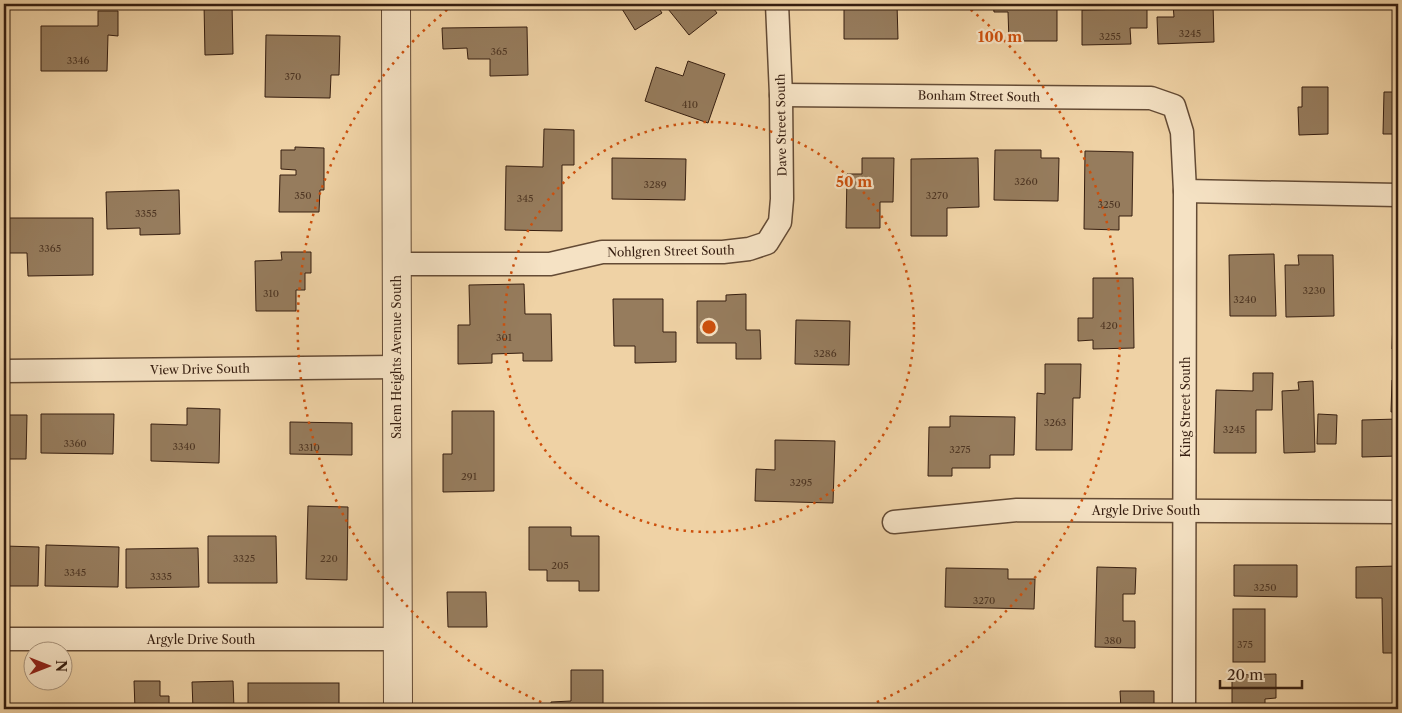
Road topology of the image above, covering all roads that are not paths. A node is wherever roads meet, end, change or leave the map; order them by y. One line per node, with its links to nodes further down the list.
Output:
1 (396, 4): 8 (street, Salem Heights Avenue South)
2 (777, 4): 3 (street, Dave Street South)
3 (781, 95): 4 (street, Bonham Street South); 7 (street, Dave Street South)
4 (1174, 106): 5 (street, King Street South)
5 (1185, 191): 6 (street); 11 (street, King Street South)
6 (1398, 195)
7 (767, 243): 8 (street, Nohlgren Street South)
8 (396, 264): 9 (street, Salem Heights Avenue South)
9 (396, 367): 10 (street, View Drive South); 15 (street, Salem Heights Avenue South)
10 (4, 371)
11 (1185, 510): 12 (street, Argyle Drive South); 13 (street, Argyle Drive South); 17 (street, King Street South)
12 (1398, 512)
13 (894, 522)
14 (4, 639): 15 (street, Argyle Drive South)
15 (397, 639): 16 (street, Salem Heights Avenue South)
16 (398, 709)
17 (1184, 709)

